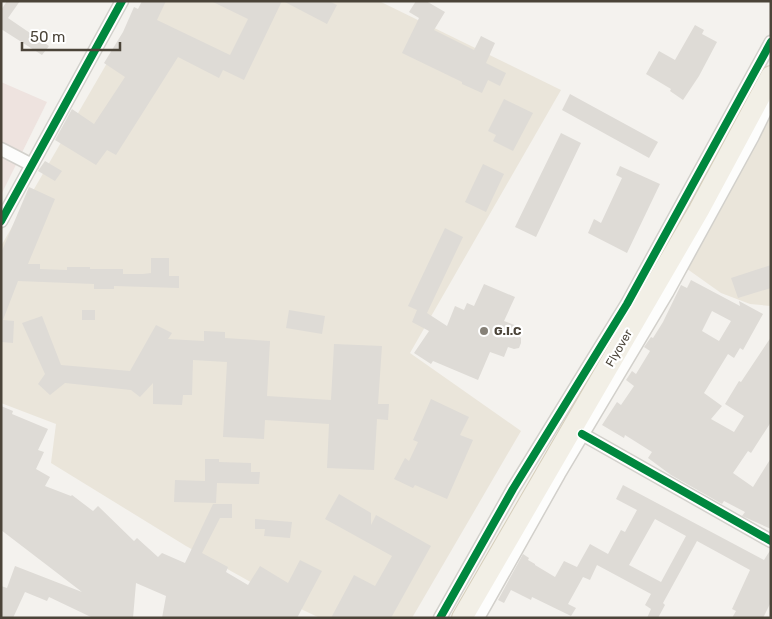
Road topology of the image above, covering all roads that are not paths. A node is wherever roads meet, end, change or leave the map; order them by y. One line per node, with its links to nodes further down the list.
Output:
1 (122, 1): 6 (street)
2 (771, 42): 10 (street)
3 (771, 76): 11 (main road, Flyover)
4 (771, 99): 8 (street)
5 (1, 149): 6 (street)
6 (32, 165): 7 (street)
7 (1, 221)
8 (582, 434): 9 (street); 12 (street)
9 (771, 541)
10 (440, 618)
11 (462, 618)
12 (478, 618)

